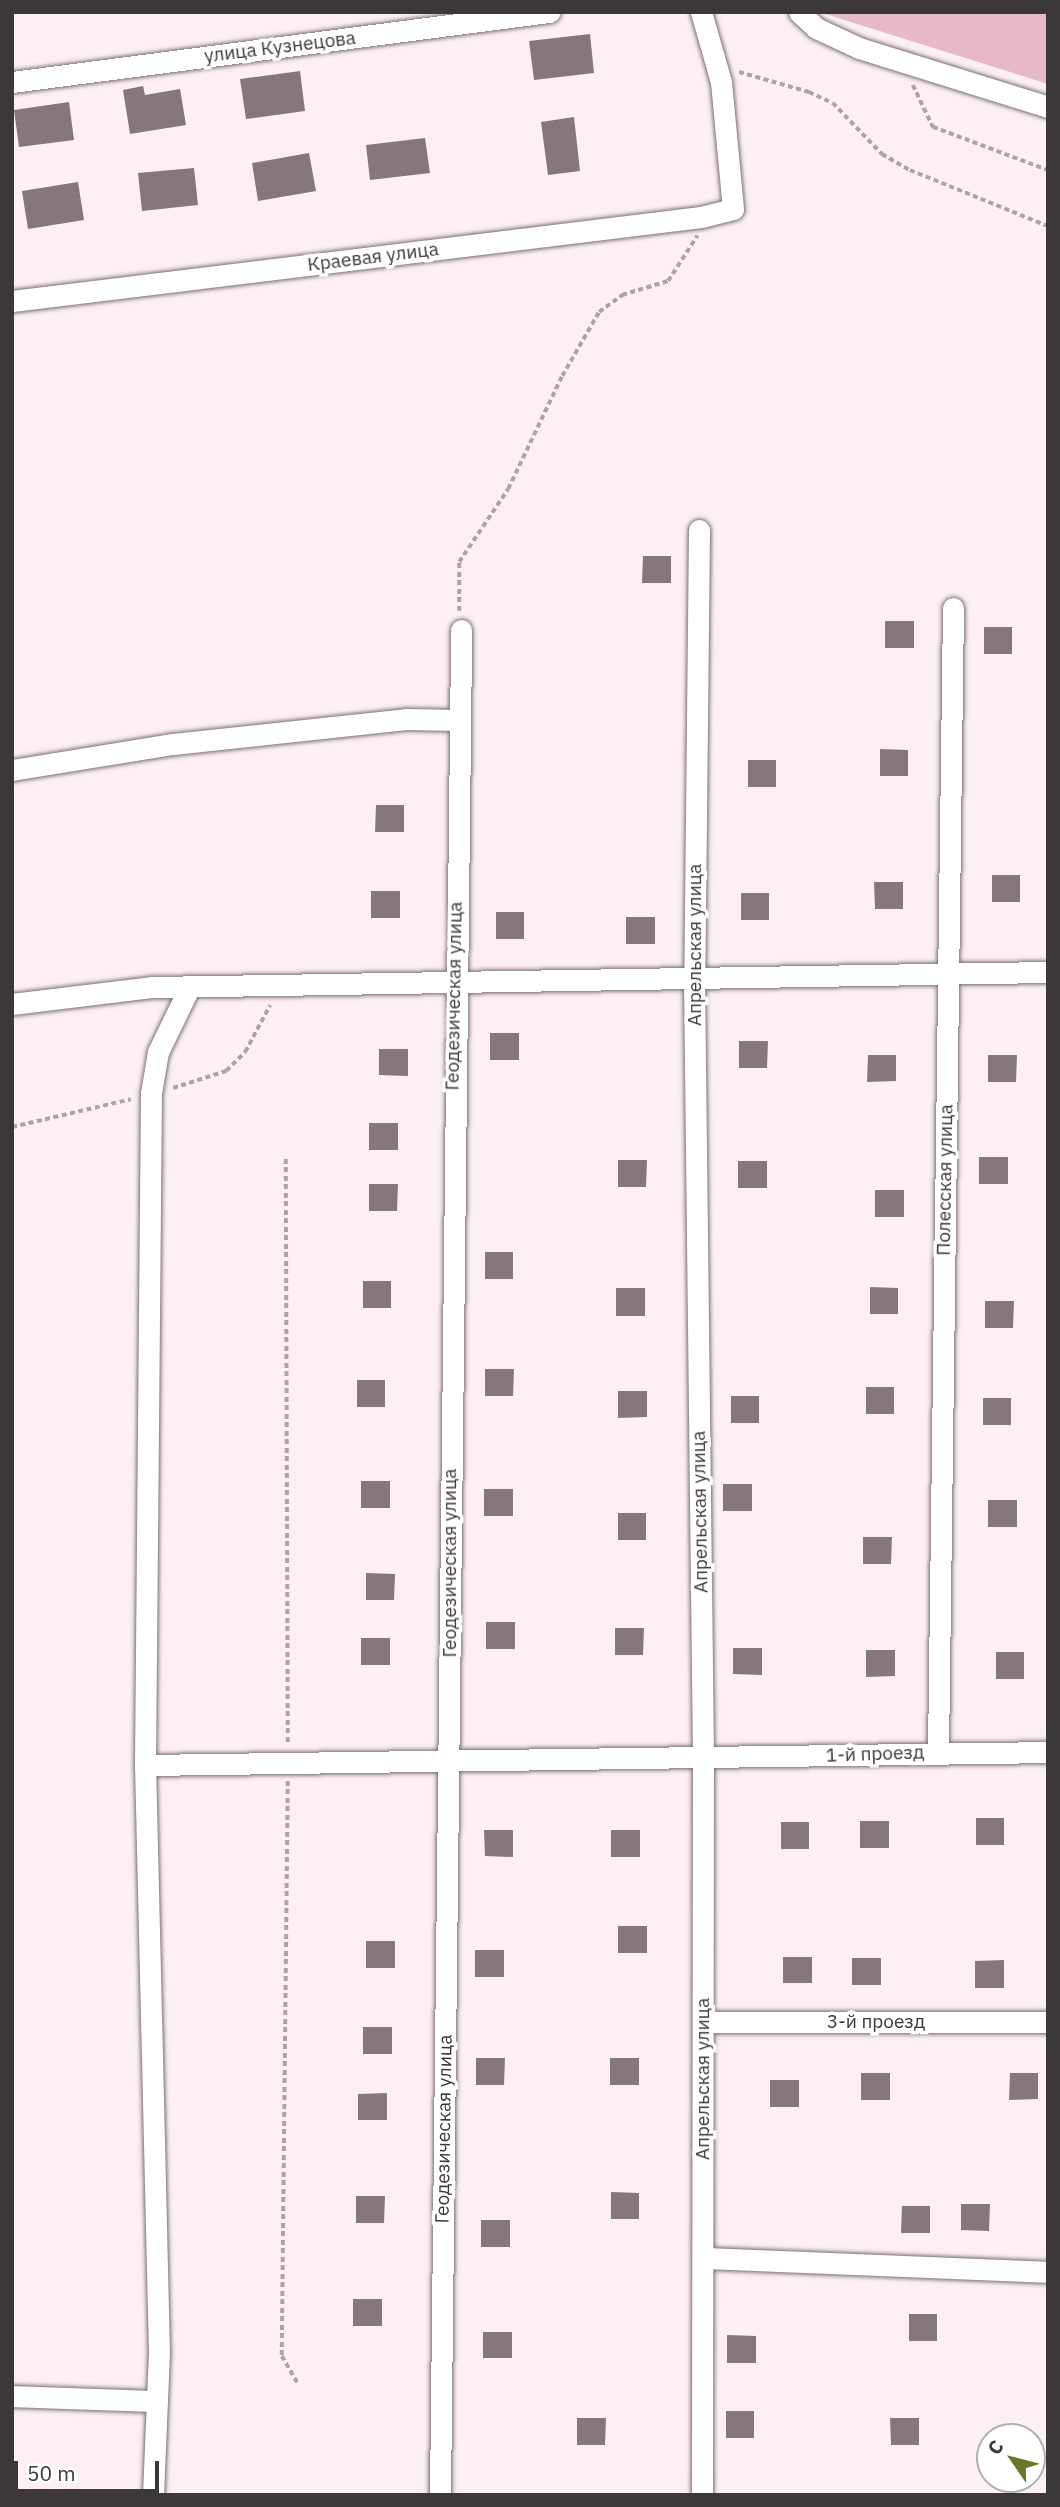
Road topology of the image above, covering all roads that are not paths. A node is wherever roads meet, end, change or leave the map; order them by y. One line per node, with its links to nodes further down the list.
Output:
1 (549, 12): 4 (street, улица Кузнецова)
2 (701, 12): 6 (street, Краевая улица)
3 (799, 12): 5 (street)
4 (12, 82)
5 (1048, 107)
6 (12, 301)
7 (699, 530): 14 (street, Апрельская улица)
8 (953, 608): 13 (street, Полесская улица)
9 (461, 630): 10 (street, Геодезическая улица)
10 (459, 720): 11 (street); 15 (street, Геодезическая улица)
11 (12, 770)
12 (1048, 972): 13 (street)
13 (948, 973): 14 (street); 18 (street, Полесская улица)
14 (694, 976): 15 (street); 20 (street, Апрельская улица)
15 (454, 979): 16 (street); 21 (street, Геодезическая улица)
16 (190, 986): 17 (street); 22 (street)
17 (12, 1004)
18 (938, 1752): 19 (street, 1-й проезд); 20 (street, 1-й проезд)
19 (1048, 1752)
20 (703, 1760): 21 (street, 1-й проезд); 23 (street, Апрельская улица)
21 (448, 1763): 22 (street, 1-й проезд); 30 (street, Геодезическая улица)
22 (145, 1765): 28 (street)
23 (704, 2022): 24 (street, 3-й проезд); 25 (street, Апрельская улица)
24 (1048, 2022)
25 (703, 2258): 26 (street); 31 (street, Апрельская улица)
26 (1048, 2272)
27 (12, 2396): 28 (street)
28 (157, 2401): 29 (street)
29 (153, 2495)
30 (440, 2495)
31 (702, 2495)

